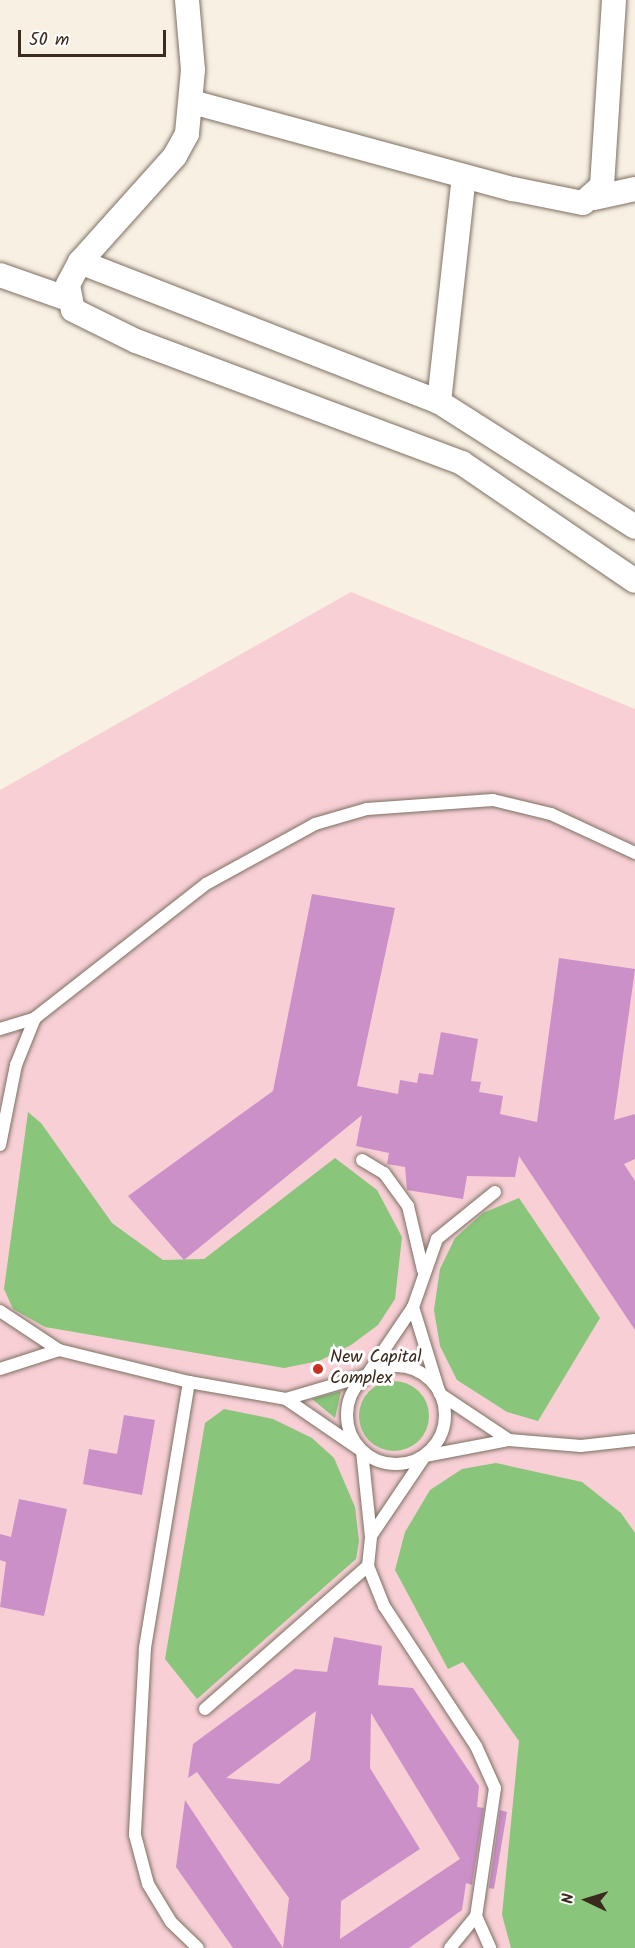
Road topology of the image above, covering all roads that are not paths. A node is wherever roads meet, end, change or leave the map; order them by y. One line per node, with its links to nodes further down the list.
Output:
1 (187, 0): 3 (street)
2 (614, 0): 6 (street)
3 (192, 102): 4 (street); 7 (street)
4 (464, 176): 6 (street); 10 (street)
5 (635, 189): 6 (street)
6 (594, 198)
7 (80, 262): 9 (street); 10 (street)
8 (0, 275): 9 (street)
9 (68, 299): 12 (street)
10 (438, 402): 11 (street)
11 (635, 527)
12 (635, 581)
13 (635, 853): 14 (lane)
14 (35, 1018): 15 (lane); 16 (lane)
15 (0, 1029)
16 (4, 1104): 17 (lane)
17 (0, 1144)
18 (362, 1160): 20 (lane)
19 (495, 1192): 20 (lane)
20 (423, 1270): 21 (lane)
21 (413, 1307): 25 (lane); 27 (lane)
22 (0, 1311): 23 (lane)
23 (59, 1350): 24 (lane); 26 (lane)
24 (0, 1369)
25 (368, 1375): 27 (lane); 28 (lane); 31 (lane)
26 (189, 1382): 28 (lane); 37 (lane)
27 (440, 1394): 29 (lane); 32 (lane)
28 (286, 1399): 31 (lane)
29 (509, 1440): 30 (lane); 32 (lane)
30 (635, 1440)
31 (362, 1451): 32 (lane); 33 (lane)
32 (425, 1456): 33 (lane)
33 (371, 1536): 34 (lane)
34 (368, 1566): 35 (lane); 36 (lane)
35 (205, 1709)
36 (477, 1916): 38 (lane); 39 (lane)
37 (198, 1948)
38 (450, 1948)
39 (490, 1948)

